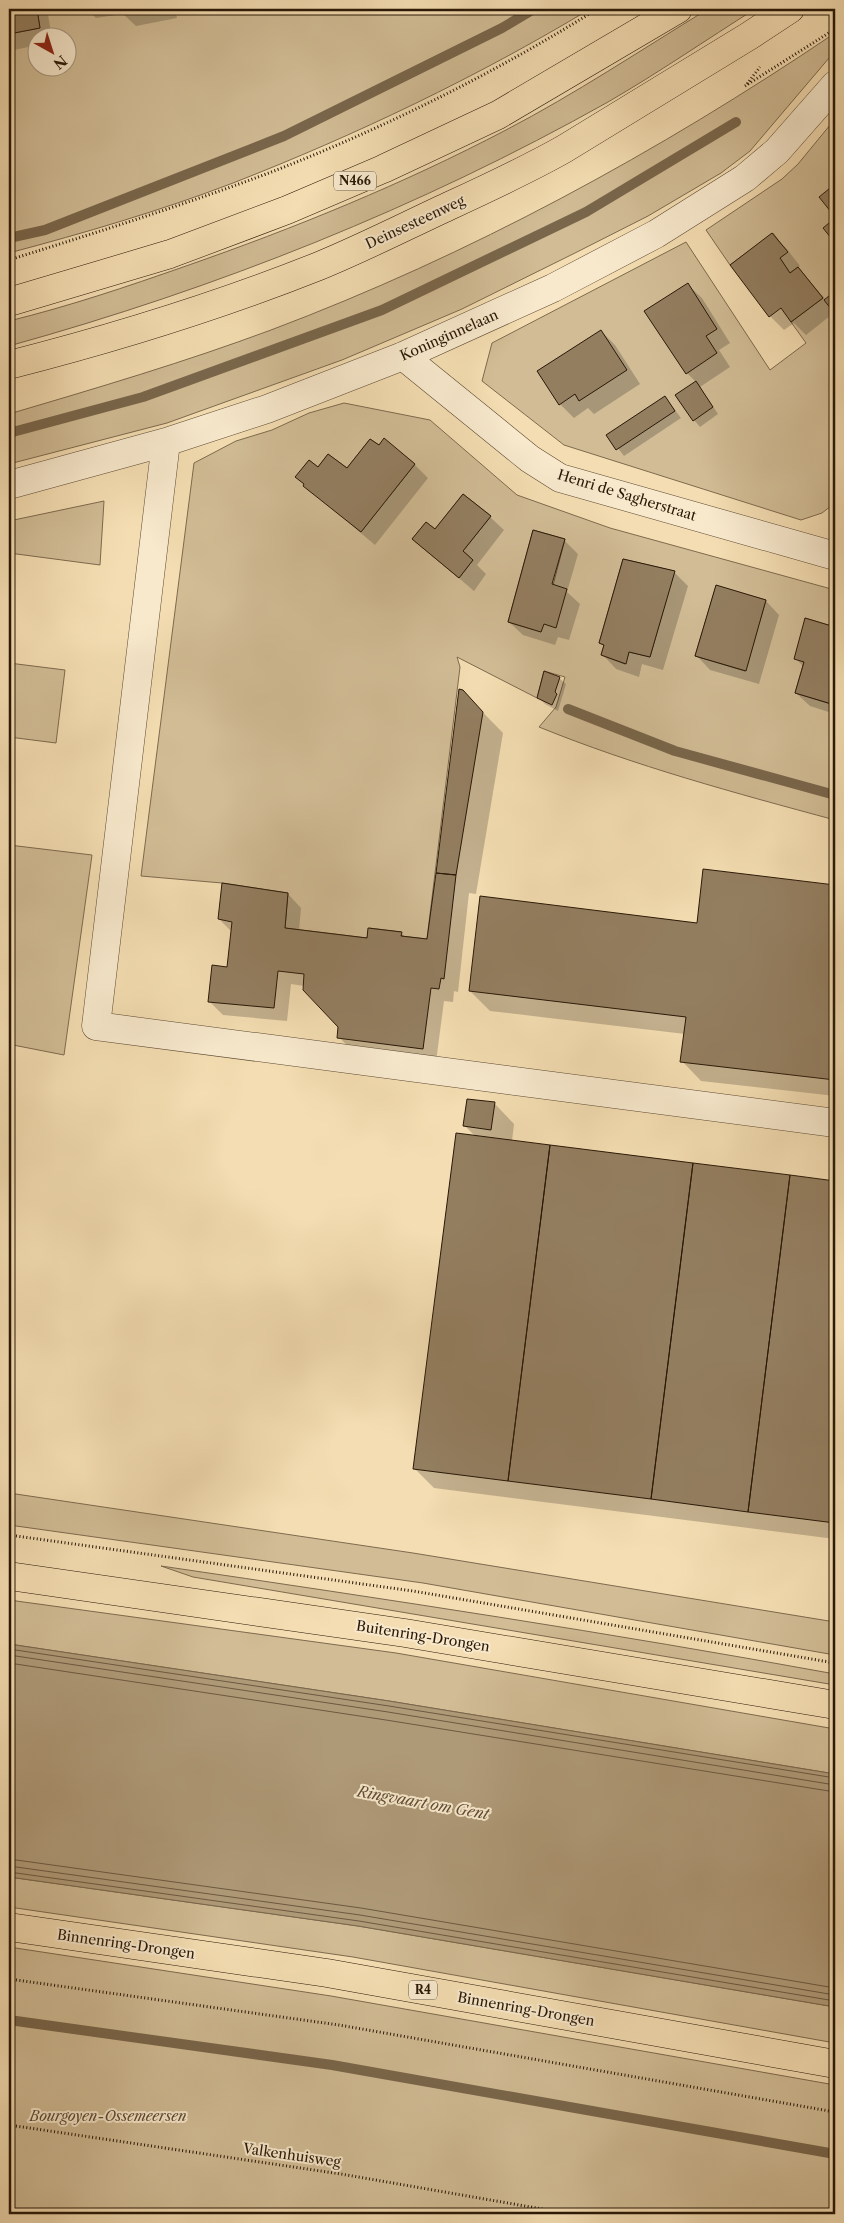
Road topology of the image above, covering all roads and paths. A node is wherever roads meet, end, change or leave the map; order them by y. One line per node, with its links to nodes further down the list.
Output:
1 (597, 9): 7 (path)
2 (678, 9): 8 (highway, N466)
3 (790, 9): 10 (highway, Deinsesteenweg)
4 (835, 29): 6 (path)
5 (835, 85): 9 (street, Koninginnelaan)
6 (745, 86)
7 (9, 260)
8 (9, 302)
9 (403, 356): 11 (street, Koninginnelaan); 13 (street, Henri de Sagherstraat)
10 (9, 365)
11 (166, 442): 12 (street, Koninginnelaan); 14 (street)
12 (9, 485)
13 (832, 552)
14 (835, 1123)
15 (9, 1535): 17 (path)
16 (9, 1576): 18 (highway, Buitenring-Drongen)
17 (835, 1663)
18 (835, 1705)
19 (9, 1927): 21 (highway, Binnenring-Drongen / R4)
20 (9, 1979): 22 (path)
21 (835, 2064)
22 (835, 2112)
23 (9, 2125): 24 (path, Valkenhuisweg)
24 (571, 2214)

